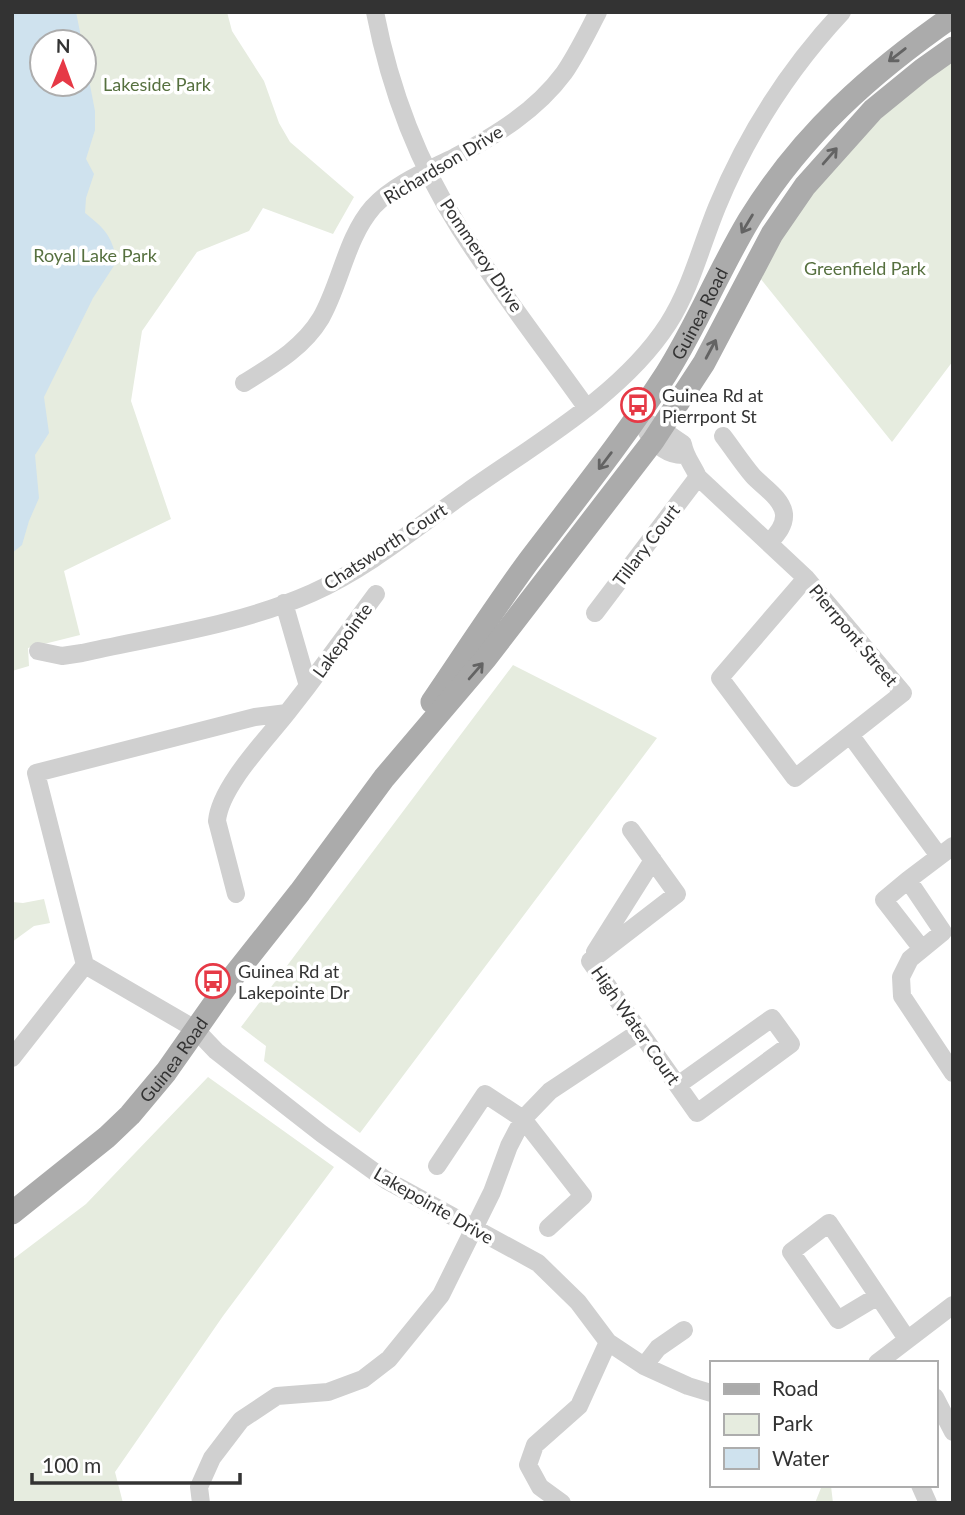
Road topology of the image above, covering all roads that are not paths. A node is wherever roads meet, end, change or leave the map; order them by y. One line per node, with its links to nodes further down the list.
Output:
1 (375, 12): 6 (street, Pommeroy Drive)
2 (598, 12): 6 (street, Richardson Drive)
3 (842, 12): 8 (street, Guinea Road)
4 (953, 16): 9 (main road, Guinea Road, one-way to 9)
5 (953, 48): 10 (main road, Guinea Road, one-way to 5)
6 (428, 171): 7 (street, Richardson Drive); 8 (street, Pommeroy Drive)
7 (244, 383)
8 (586, 407): 16 (street, Chatsworth Court)
9 (636, 418): 10 (street); 22 (main road, Guinea Road, one-way to 22)
10 (657, 435): 12 (street, Pierrpont Street); 22 (main road, Guinea Road, one-way to 10)
11 (723, 436): 13 (street)
12 (698, 477): 13 (street, Pierrpont Street); 17 (street, Tillary Court)
13 (769, 543): 14 (street, Pierrpont Street)
14 (806, 578): 21 (street, Pierrpont Street); 21 (street)
15 (376, 594): 19 (street, Lakepointe)
16 (284, 603): 18 (street, Chatsworth Court); 19 (street)
17 (595, 613)
18 (38, 651)
19 (308, 686): 20 (street)
20 (287, 713): 27 (street); 30 (street)
21 (851, 736): 24 (street)
22 (384, 778): 31 (main road, Guinea Road)
23 (631, 830): 25 (street, High Water Court)
24 (946, 851): 26 (street)
25 (653, 860): 29 (street); 29 (street, High Water Court)
26 (908, 880): 28 (street); 28 (street)
27 (236, 894)
28 (922, 950): 34 (street)
29 (590, 961): 32 (street, High Water Court)
30 (85, 965): 31 (street, Lakepointe Drive); 33 (street)
31 (195, 1029): 38 (main road, Guinea Road); 39 (street, Lakepointe Drive)
32 (639, 1032): 35 (street, High Water Court); 36 (street)
33 (12, 1058)
34 (953, 1073)
35 (678, 1085): 35 (street, High Water Court)
36 (523, 1119): 37 (street); 39 (street); 40 (street)
37 (437, 1166)
38 (12, 1213)
39 (475, 1228): 45 (street, Lakepointe Drive); 52 (street)
40 (548, 1228)
41 (878, 1296): 41 (street); 44 (street)
42 (953, 1305): 44 (street)
43 (684, 1329): 47 (street)
44 (907, 1339): 46 (street)
45 (608, 1342): 47 (street, Lakepointe Drive); 53 (street)
46 (882, 1361)
47 (644, 1366): 48 (street, Lakepointe Drive)
48 (710, 1393)
49 (937, 1401): 50 (street)
50 (953, 1433)
51 (921, 1487): 54 (street)
52 (201, 1503)
53 (562, 1503)
54 (928, 1503)

